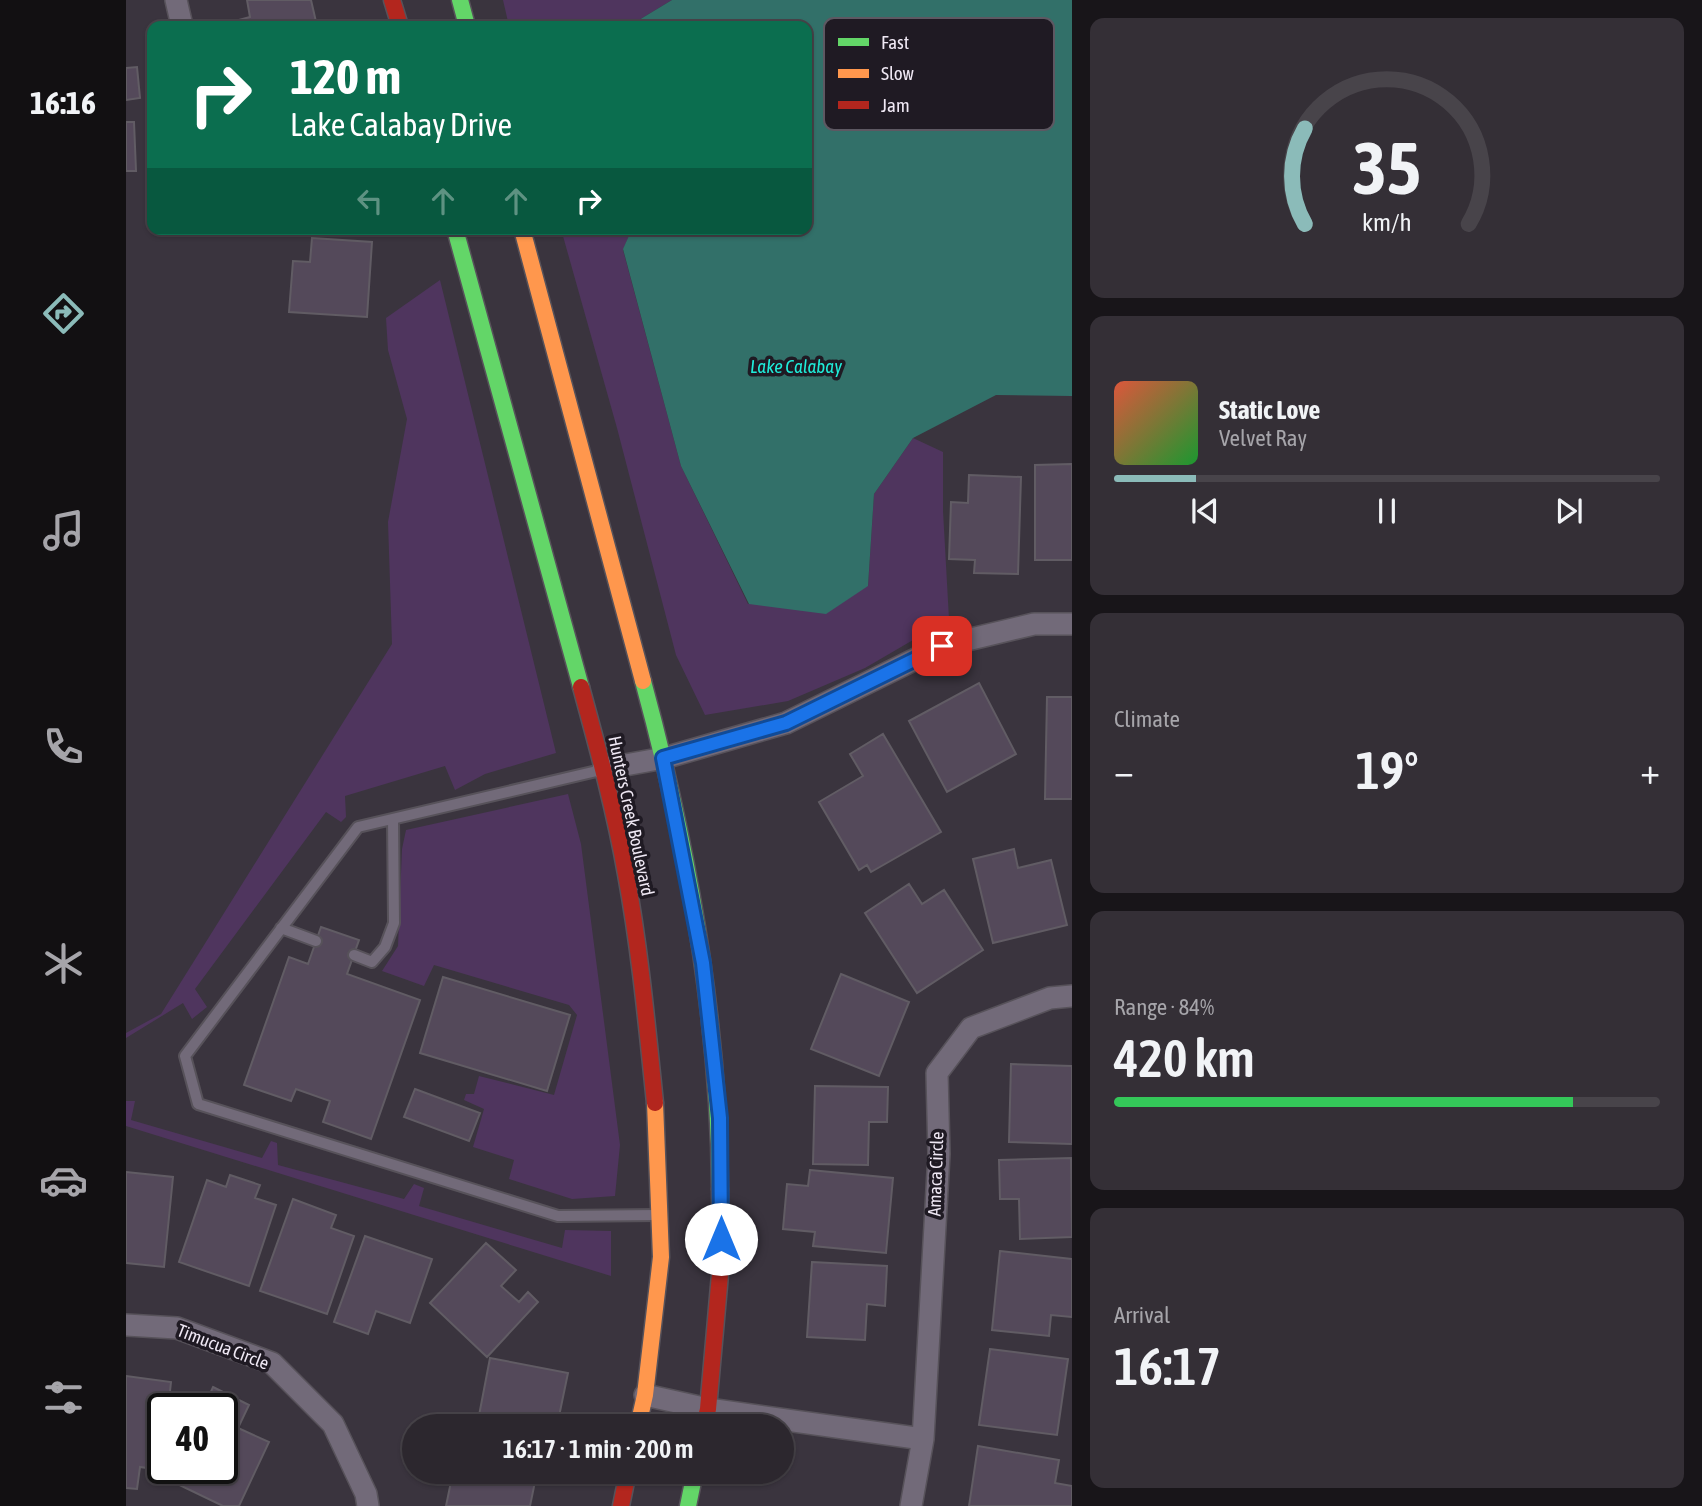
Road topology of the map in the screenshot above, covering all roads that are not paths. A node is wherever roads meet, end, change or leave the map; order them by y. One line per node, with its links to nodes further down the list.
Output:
1 (176, 0): 4 (street)
2 (392, 0): 5 (street)
3 (460, 0): 6 (street)
4 (181, 21)
5 (398, 21)
6 (466, 21)
7 (457, 235): 11 (street, Hunters Creek Boulevard)
8 (524, 235): 10 (street)
9 (1072, 624): 10 (street)
10 (663, 758): 11 (street); 22 (street)
11 (603, 769): 12 (lane); 17 (street, Hunters Creek Boulevard)
12 (393, 819): 13 (lane); 15 (lane)
13 (281, 928): 14 (lane); 17 (lane)
14 (316, 941)
15 (354, 955)
16 (1072, 996): 24 (street, Amaca Circle)
17 (660, 1214): 19 (street, Hunters Creek Boulevard)
18 (126, 1325): 27 (street, Timucua Circle)
19 (645, 1395): 20 (street, Hunters Creek Boulevard); 21 (street)
20 (641, 1414)
21 (698, 1414)
22 (706, 1414)
23 (794, 1426): 24 (street)
24 (923, 1439): 30 (street, Amaca Circle)
25 (626, 1484): 28 (street)
26 (693, 1484): 29 (street)
27 (368, 1506)
28 (621, 1506)
29 (688, 1506)
30 (911, 1506)

